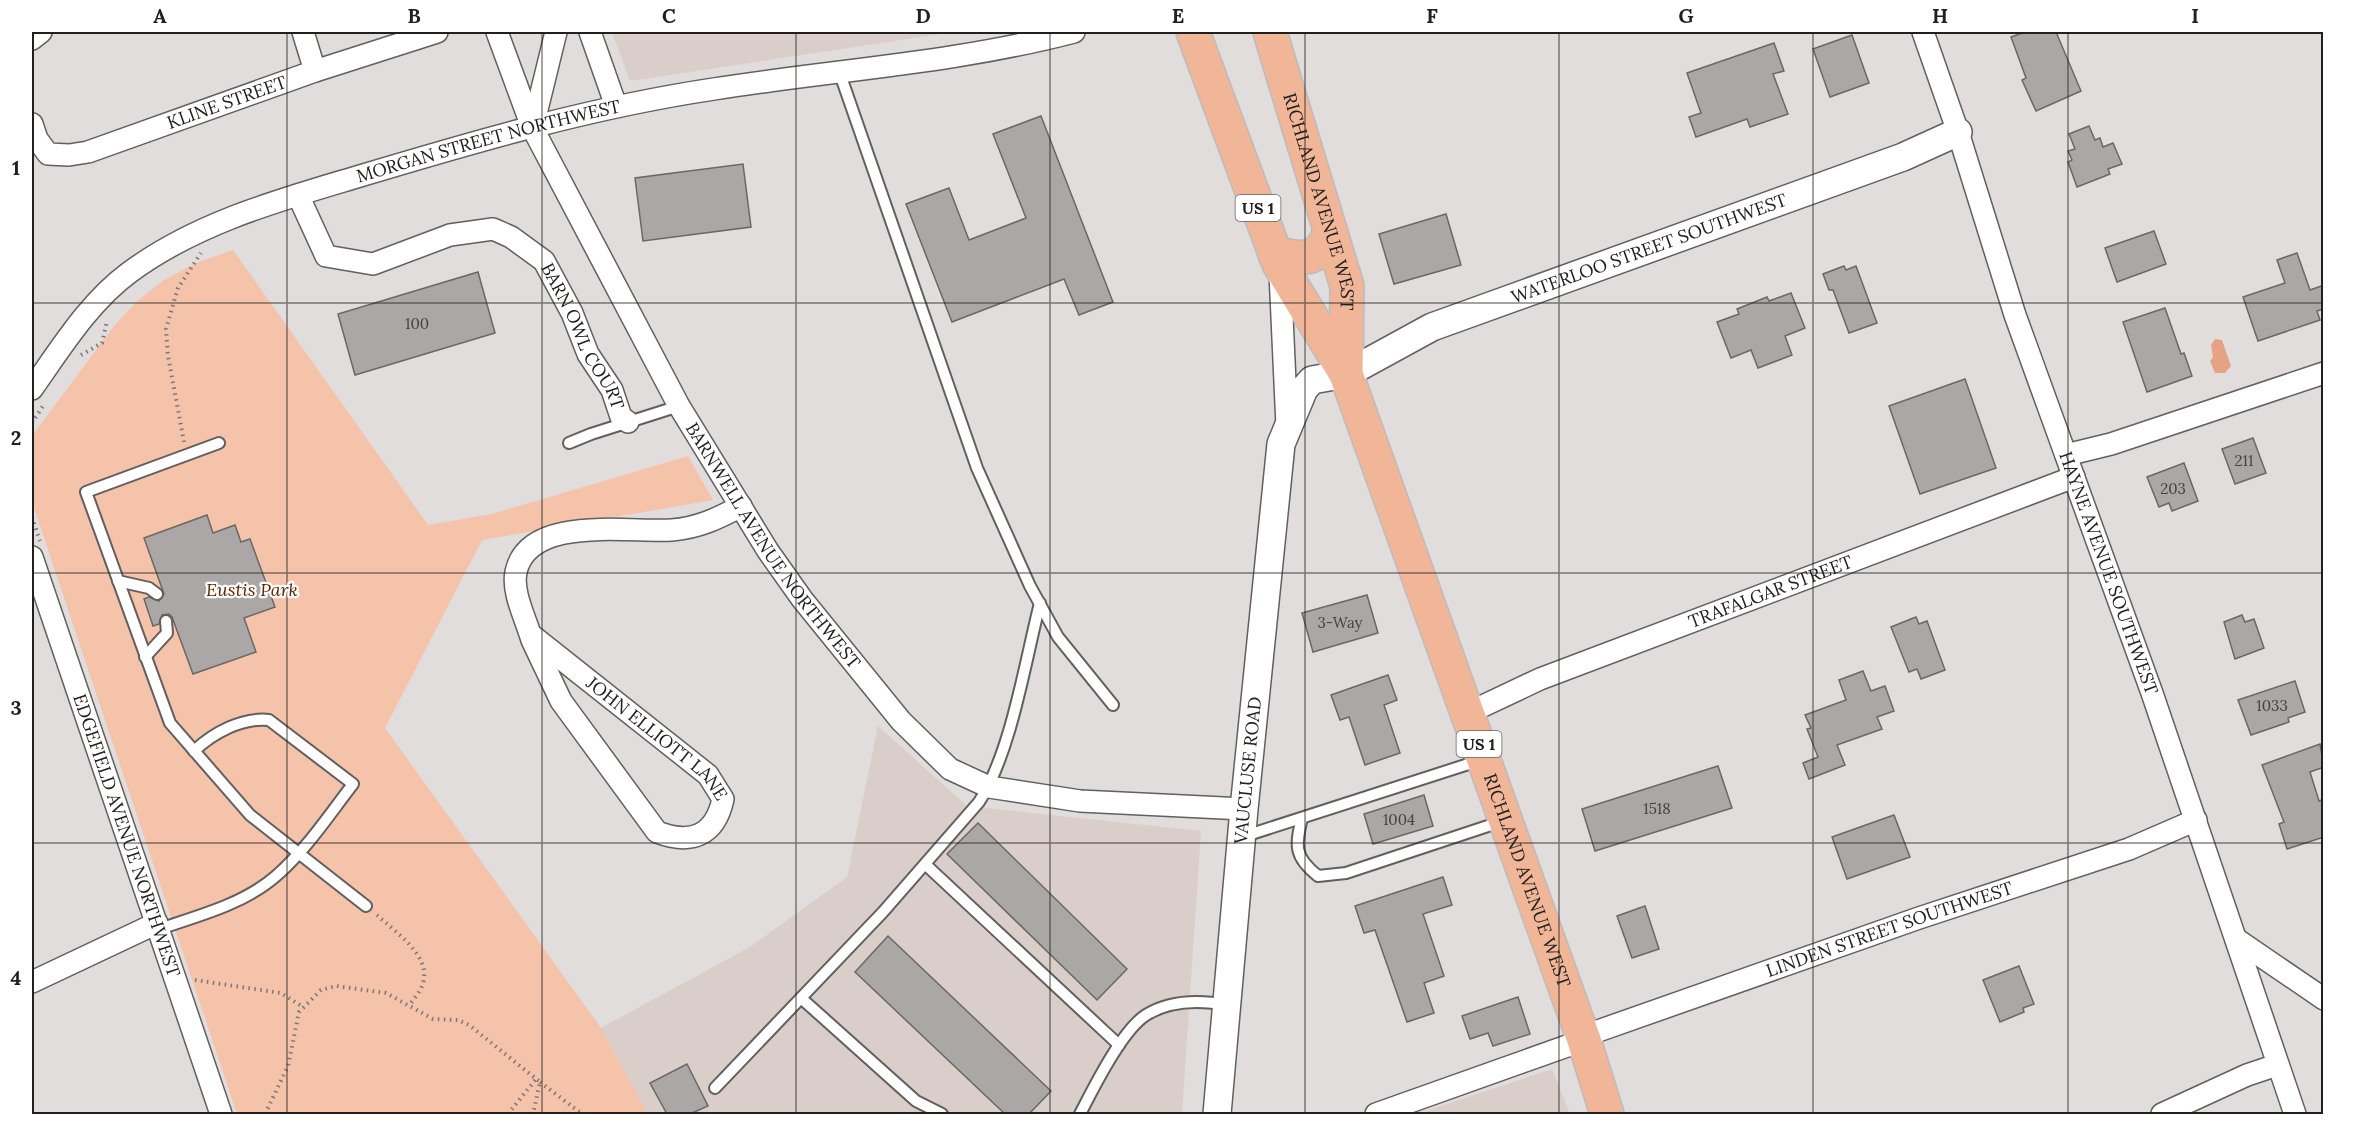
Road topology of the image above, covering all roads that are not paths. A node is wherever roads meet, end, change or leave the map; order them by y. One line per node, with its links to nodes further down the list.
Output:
1 (40, 32): 12 (street)
2 (303, 32): 14 (street)
3 (437, 32): 14 (street, KLINE STREET)
4 (497, 32): 18 (street, BARNWELL AVENUE NORTHWEST)
5 (556, 32): 18 (street)
6 (590, 32): 16 (street)
7 (1009, 32): 13 (street, MORGAN STREET NORTHWEST)
8 (1074, 32): 13 (street)
9 (1193, 32): 22 (main road, RICHLAND AVENUE WEST / US 1)
10 (1270, 32): 21 (main road, RICHLAND AVENUE WEST / US 1)
11 (1923, 32): 19 (street, HAYNE AVENUE SOUTHWEST)
12 (32, 39)
13 (983, 52): 15 (street, MORGAN STREET NORTHWEST)
14 (315, 71): 17 (street, KLINE STREET)
15 (840, 74): 16 (street, MORGAN STREET NORTHWEST); 37 (lane)
16 (616, 106): 18 (street, MORGAN STREET NORTHWEST)
17 (32, 124)
18 (532, 127): 20 (street, MORGAN STREET NORTHWEST); 26 (street, BARNWELL AVENUE NORTHWEST)
19 (1958, 132): 24 (street, WATERLOO STREET SOUTHWEST); 31 (street, HAYNE AVENUE SOUTHWEST)
20 (298, 195): 25 (street, MORGAN STREET NORTHWEST); 27 (street, BARN OWL COURT)
21 (1330, 230): 22 (main road); 24 (main road, RICHLAND AVENUE WEST / US 1)
22 (1277, 259): 24 (main road, RICHLAND AVENUE WEST / US 1); 28 (street)
23 (2324, 373): 31 (street)
24 (1346, 374): 28 (street, WATERLOO STREET SOUTHWEST); 42 (main road, RICHLAND AVENUE WEST / US 1)
25 (38, 397)
26 (680, 406): 27 (lane); 33 (street, BARNWELL AVENUE NORTHWEST)
27 (628, 422): 30 (lane)
28 (1287, 426): 46 (street, VAUCLUSE ROAD)
29 (219, 443): 35 (lane)
30 (569, 444)
31 (2066, 455): 32 (street, HAYNE AVENUE SOUTHWEST)
32 (2074, 477): 42 (street, TRAFALGAR STREET); 49 (street, HAYNE AVENUE SOUTHWEST)
33 (741, 506): 39 (street, JOHN ELLIOTT LANE); 45 (street, BARNWELL AVENUE NORTHWEST)
34 (36, 551): 54 (street, EDGEFIELD AVENUE NORTHWEST)
35 (118, 581): 36 (lane); 40 (lane)
36 (157, 594)
37 (1040, 603): 41 (lane); 45 (lane)
38 (166, 621): 40 (lane)
39 (530, 634): 39 (street, JOHN ELLIOTT LANE)
40 (146, 657): 43 (lane)
41 (1113, 705)
42 (1468, 712): 44 (main road, RICHLAND AVENUE WEST / US 1)
43 (194, 751): 51 (lane); 51 (lane)
44 (1484, 759): 47 (lane); 48 (main road, RICHLAND AVENUE WEST / US 1)
45 (989, 788): 46 (street, BARNWELL AVENUE NORTHWEST); 52 (lane)
46 (1244, 809): 50 (street, VAUCLUSE ROAD)
47 (1302, 818): 48 (lane); 50 (lane)
48 (1504, 820): 60 (main road, RICHLAND AVENUE WEST / US 1)
49 (2196, 820): 55 (street, HAYNE AVENUE SOUTHWEST); 60 (street, LINDEN STREET SOUTHWEST)
50 (1242, 837): 59 (street, VAUCLUSE ROAD)
51 (297, 854): 53 (lane); 54 (lane)
52 (926, 865): 57 (lane); 61 (lane)
53 (366, 906)
54 (158, 926): 56 (street); 64 (street, EDGEFIELD AVENUE NORTHWEST)
55 (2236, 939): 58 (street); 62 (street, HAYNE AVENUE SOUTHWEST)
56 (32, 982)
57 (801, 998): 63 (lane); 65 (lane)
58 (2324, 999)
59 (1227, 1005): 61 (lane); 67 (street, VAUCLUSE ROAD)
60 (1584, 1040): 68 (street, LINDEN STREET SOUTHWEST); 69 (main road, RICHLAND AVENUE WEST / US 1)
61 (1119, 1045): 66 (lane)
62 (2277, 1065): 70 (street); 71 (street, HAYNE AVENUE SOUTHWEST)
63 (715, 1088)
64 (221, 1114)
65 (942, 1114)
66 (1080, 1114)
67 (1217, 1114)
68 (1376, 1114)
69 (1606, 1114)
70 (2162, 1114)
71 (2295, 1114)

